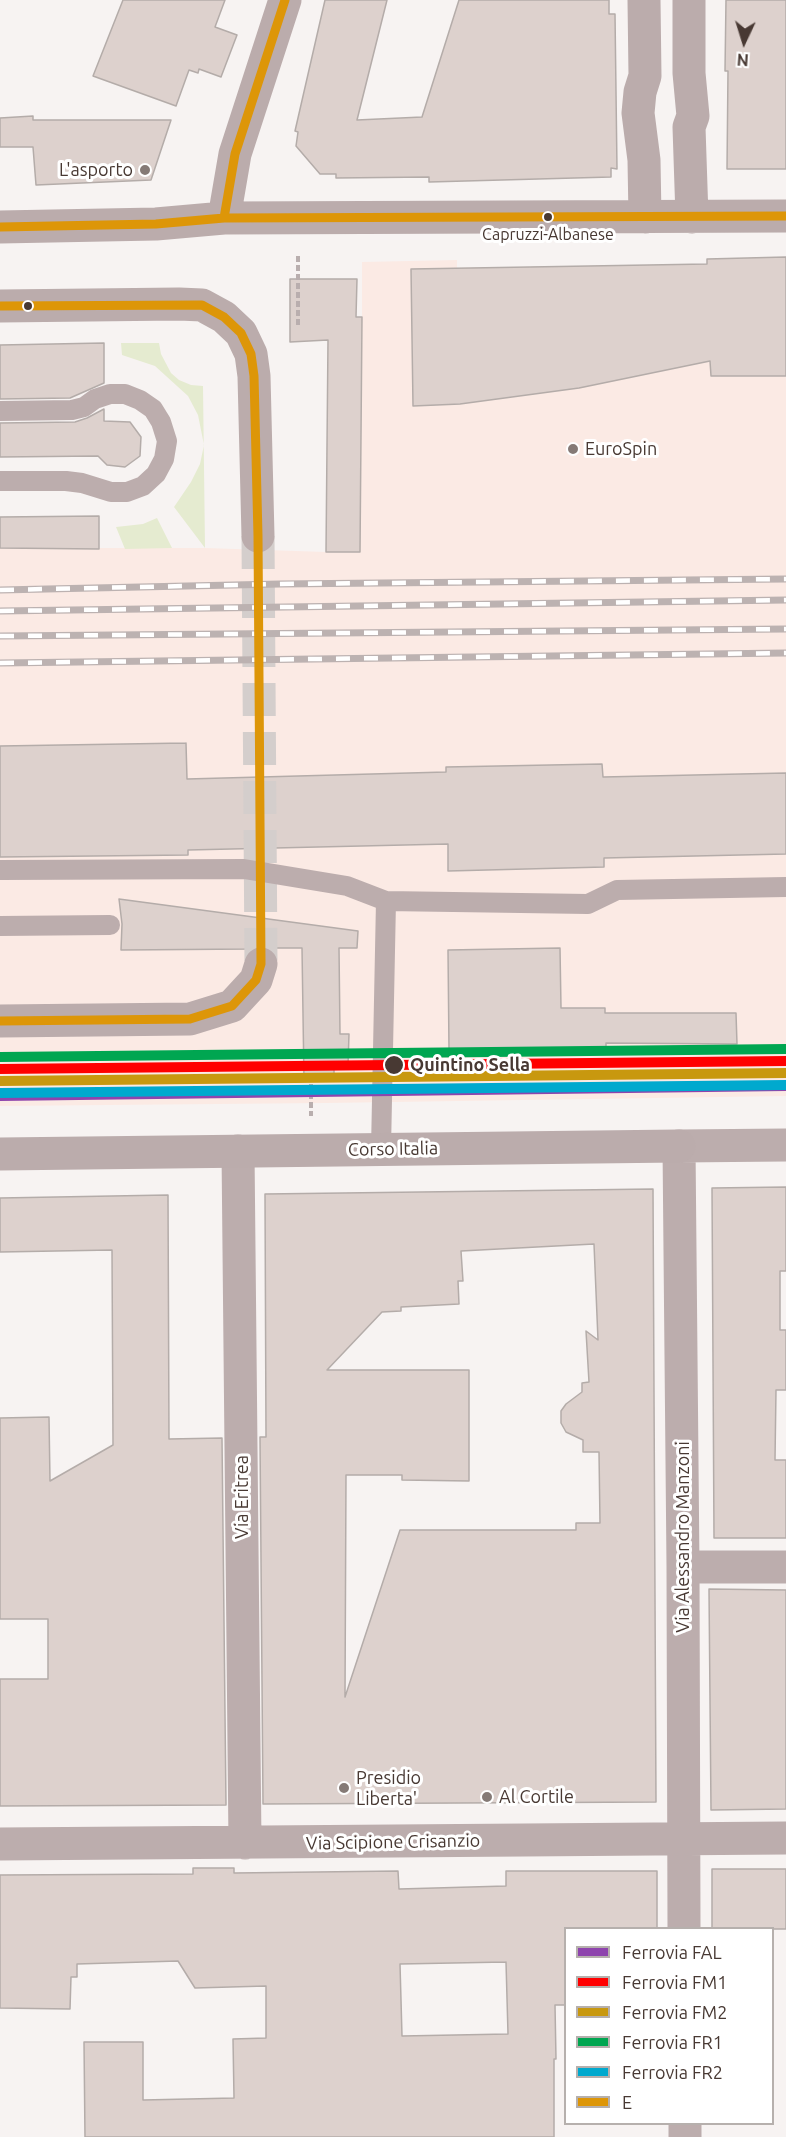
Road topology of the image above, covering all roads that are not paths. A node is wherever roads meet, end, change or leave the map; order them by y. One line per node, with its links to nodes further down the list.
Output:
1 (285, 0): 9 (street)
2 (644, 0): 4 (street)
3 (689, 0): 5 (street)
4 (638, 113): 5 (street); 7 (street)
5 (689, 127): 8 (street)
6 (786, 216): 8 (street)
7 (645, 217): 8 (street); 9 (street)
8 (692, 217)
9 (224, 218): 10 (street)
10 (0, 227)
11 (0, 306): 14 (street)
12 (0, 411): 13 (lane)
13 (0, 481)
14 (258, 536)
15 (0, 870): 17 (lane)
16 (786, 887): 17 (lane)
17 (386, 901): 24 (lane)
18 (110, 925): 19 (lane)
19 (0, 926)
20 (261, 964): 21 (street)
21 (0, 1022)
22 (786, 1145): 23 (street, Corso Italia)
23 (679, 1146): 24 (street, Corso Italia); 27 (street, Via Alessandro Manzoni)
24 (381, 1149): 25 (street, Corso Italia)
25 (238, 1151): 26 (street, Corso Italia); 31 (street, Via Eritrea)
26 (0, 1154)
27 (683, 1567): 28 (street); 30 (street, Via Alessandro Manzoni)
28 (786, 1567)
29 (786, 1838): 30 (street, Via Scipione Crisanzio)
30 (683, 1839): 31 (street, Via Scipione Crisanzio); 33 (street, Via Alessandro Manzoni)
31 (245, 1843): 32 (street, Via Scipione Crisanzio)
32 (0, 1844)
33 (684, 1927)

